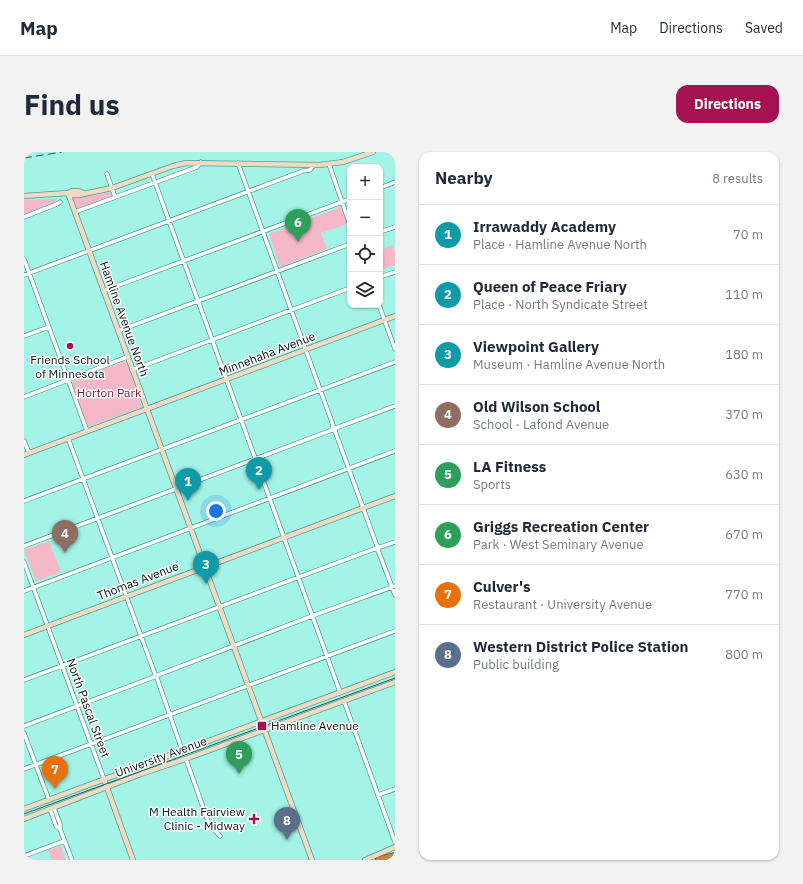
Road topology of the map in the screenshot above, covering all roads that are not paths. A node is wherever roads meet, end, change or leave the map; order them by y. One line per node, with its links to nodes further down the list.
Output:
1 (373, 152): 4 (street)
2 (201, 162): 3 (street); 7 (street); 9 (street)
3 (238, 163): 5 (street); 12 (street)
4 (329, 164): 5 (street); 18 (street)
5 (314, 165): 12 (street)
6 (107, 174): 11 (street)
7 (152, 174): 9 (street); 11 (street)
8 (395, 182): 10 (street)
9 (155, 183): 15 (street); 22 (street)
10 (383, 187)
11 (112, 188): 13 (street); 15 (street)
12 (248, 192): 22 (street); 25 (street)
13 (68, 194): 14 (street); 19 (street, Hamline Avenue North)
14 (24, 196)
15 (115, 197): 19 (street)
16 (347, 200): 18 (street)
17 (60, 202): 21 (street)
18 (342, 202): 20 (street); 25 (street)
19 (75, 212): 27 (street, Hamline Avenue North)
20 (347, 216)
21 (24, 217)
22 (169, 222): 27 (street); 29 (street)
23 (395, 227): 24 (street)
24 (383, 231)
25 (263, 232): 29 (street); 30 (street)
26 (347, 245): 30 (street)
27 (89, 251): 32 (street); 36 (street, Hamline Avenue North)
28 (24, 259): 32 (street)
29 (184, 262): 36 (street); 37 (street)
30 (277, 271): 37 (street); 39 (street)
31 (395, 272): 34 (street)
32 (29, 274): 33 (street); 42 (street)
33 (24, 276)
34 (383, 276)
35 (347, 289): 39 (street)
36 (104, 291): 43 (street, Hamline Avenue North)
37 (198, 301): 43 (street); 45 (street)
38 (380, 308): 41 (street)
39 (291, 310): 45 (street); 47 (street)
40 (395, 316): 41 (street, Minnehaha Avenue)
41 (384, 320): 46 (street); 47 (street, Minnehaha Avenue)
42 (49, 327): 44 (street); 51 (street)
43 (118, 331): 48 (street, Hamline Avenue North)
44 (24, 336)
45 (212, 340): 50 (street); 52 (street)
46 (395, 349)
47 (305, 350): 52 (street, Minnehaha Avenue); 53 (street)
48 (127, 357): 50 (street, Hamline Avenue North); 51 (street)
49 (395, 362): 53 (street)
50 (132, 370): 56 (street, Hamline Avenue North)
51 (68, 380): 54 (street); 59 (street)
52 (226, 380): 56 (street, Minnehaha Avenue); 57 (street)
53 (320, 390): 57 (street); 58 (street)
54 (24, 397)
55 (395, 406): 58 (street)
56 (147, 409): 59 (street, Minnehaha Avenue); 62 (street, Hamline Avenue North)
57 (241, 419): 62 (street); 65 (street)
58 (334, 429): 65 (street); 66 (street)
59 (87, 431): 60 (street, Minnehaha Avenue)
60 (68, 438): 64 (street, Minnehaha Avenue); 67 (street)
61 (24, 441): 64 (street)
62 (162, 449): 67 (street); 68 (street, Hamline Avenue North)
63 (395, 451): 66 (street)
64 (26, 454)
65 (255, 459): 68 (street); 70 (street)
66 (349, 469): 70 (street); 72 (street)
67 (83, 478): 71 (street); 73 (street)
68 (176, 488): 73 (street); 74 (street, Hamline Avenue North)
69 (395, 496): 72 (street, Thomas Avenue)
70 (270, 498): 74 (street); 75 (street)
71 (24, 501)
72 (363, 508): 75 (street, Thomas Avenue); 78 (street)
73 (98, 518): 77 (street); 79 (street)
74 (191, 528): 79 (street); 81 (street, Hamline Avenue North)
75 (284, 538): 81 (street, Thomas Avenue); 82 (street)
76 (395, 542): 78 (street)
77 (24, 546)
78 (378, 548): 82 (street); 83 (street)
79 (112, 558): 84 (street); 87 (street)
80 (24, 562): 84 (street, North Pascal Street)
81 (205, 567): 87 (street, Thomas Avenue); 88 (street, Hamline Avenue North)
82 (298, 577): 88 (street); 89 (street)
83 (394, 587): 86 (street); 89 (street)
84 (33, 588): 85 (street); 90 (street, North Pascal Street)
85 (24, 591)
86 (395, 596)
87 (126, 597): 90 (street, Thomas Avenue); 93 (street)
88 (219, 606): 93 (street); 94 (street, Hamline Avenue North)
89 (312, 616): 94 (street); 95 (street)
90 (47, 626): 92 (street, Thomas Avenue); 96 (street, North Pascal Street)
91 (395, 631): 95 (street)
92 (24, 635)
93 (140, 636): 96 (street); 98 (street)
94 (234, 647): 98 (street); 101 (street, Hamline Avenue North)
95 (327, 656): 101 (street); 102 (street)
96 (62, 666): 99 (street); 104 (street, North Pascal Street)
97 (395, 672): 102 (street, University Avenue)
98 (156, 676): 104 (street); 105 (street)
99 (24, 680)
100 (395, 682): 103 (street, University Avenue)
101 (248, 686): 105 (street); 106 (street, Hamline Avenue North)
102 (340, 692): 106 (street, University Avenue)
103 (344, 701): 108 (street, University Avenue); 118 (street)
104 (77, 706): 107 (street); 110 (street, North Pascal Street)
105 (169, 715): 110 (street); 111 (street)
106 (261, 722): 108 (street, Hamline Avenue North); 111 (street, University Avenue)
107 (24, 726)
108 (264, 730): 112 (street, University Avenue); 131 (street)
109 (24, 733): 113 (street)
110 (90, 744): 113 (street); 115 (street, North Pascal Street)
111 (182, 750): 115 (street, University Avenue)
112 (186, 759): 116 (street, University Avenue); 123 (street)
113 (36, 764): 114 (street); 119 (street)
114 (24, 769)
115 (104, 779): 116 (street, North Pascal Street); 119 (street, University Avenue)
116 (107, 788): 120 (street, University Avenue); 130 (street, North Pascal Street)
117 (395, 789): 118 (street)
118 (378, 795): 125 (street)
119 (49, 800): 121 (street, University Avenue)
120 (52, 808): 122 (street, University Avenue); 124 (street)
121 (24, 809)
122 (24, 818)
123 (220, 836)
124 (64, 841): 127 (street); 129 (street)
125 (395, 842)
126 (395, 847): 132 (street)
127 (24, 856)
128 (395, 856): 133 (highway)
129 (72, 860)
130 (134, 860)
131 (312, 860)
132 (365, 860)
133 (379, 860)

